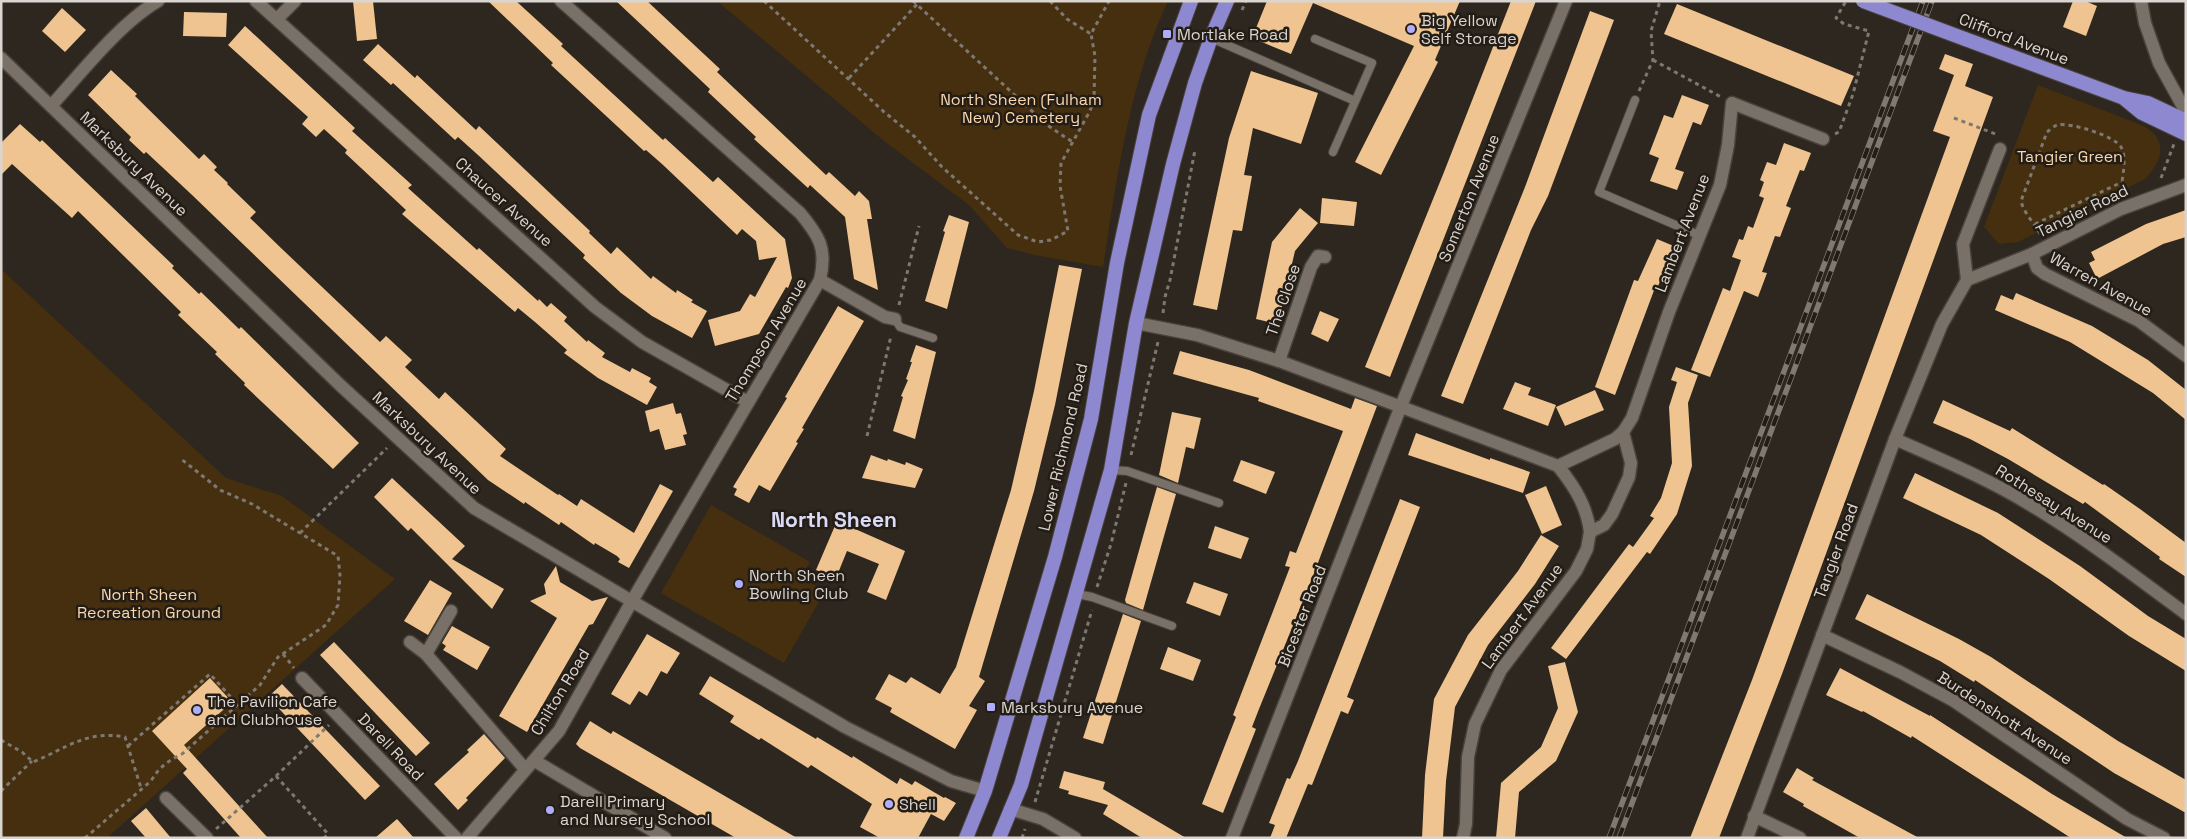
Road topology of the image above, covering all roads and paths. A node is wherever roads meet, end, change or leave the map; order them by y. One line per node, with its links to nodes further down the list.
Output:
1 (158, 1): 28 (street)
2 (256, 1): 17 (street, Chaucer Avenue)
3 (295, 1): 17 (street)
4 (561, 1): 47 (street, Thompson Avenue)
5 (764, 1): 23 (path)
6 (913, 1): 16 (path)
7 (1050, 1): 18 (path)
8 (1109, 1): 18 (path)
9 (1191, 1): 83 (highway, Lower Richmond Road)
10 (1227, 1): 19 (highway)
11 (1566, 1): 55 (street, Somerton Avenue)
12 (1660, 1): 22 (path)
13 (1846, 1): 33 (path)
14 (1863, 1): 24 (highway, Clifford Avenue, bridge)
15 (2140, 1): 29 (street)
16 (918, 3): 23 (path); 34 (path)
17 (277, 19): 54 (street, Chaucer Avenue)
18 (1091, 34): 34 (path)
19 (1211, 38): 26 (lane); 50 (highway)
20 (1316, 39): 26 (lane)
21 (1, 58): 28 (street, Marksbury Avenue)
22 (1653, 60): 25 (path); 27 (path)
23 (849, 78): 34 (path)
24 (2124, 98): 31 (highway, Clifford Avenue); 32 (highway, Clifford Avenue)
25 (1635, 100): 43 (lane)
26 (1355, 101): 37 (lane)
27 (1732, 103): 33 (street); 43 (street, Lambert Avenue)
28 (51, 106): 57 (street, Marksbury Avenue)
29 (2186, 112)
30 (1954, 118): 36 (path)
31 (2186, 121)
32 (2186, 134)
33 (1823, 139)
34 (1074, 143)
35 (2174, 146): 40 (path)
36 (2000, 149): 48 (street)
37 (1333, 152)
38 (2122, 182): 41 (path); 42 (path); 42 (path)
39 (2186, 185): 40 (street, Tangier Road)
40 (2161, 193): 41 (street, Tangier Road)
41 (2121, 209): 44 (street, Tangier Road)
42 (2035, 224): 44 (path)
43 (1701, 236): 56 (street, Lambert Avenue)
44 (2046, 246): 45 (street, Tangier Road)
45 (2032, 254): 48 (street, Tangier Road); 52 (street, Warren Avenue)
46 (1325, 257): 53 (street, The Close)
47 (820, 280): 49 (street); 54 (street, Thompson Avenue)
48 (1967, 280): 58 (street, Tangier Road)
49 (895, 319): 51 (lane)
50 (1136, 323): 53 (street); 61 (highway)
51 (933, 338)
52 (2186, 356)
53 (1279, 361): 55 (street)
54 (748, 402): 66 (street, Thompson Avenue)
55 (1402, 406): 60 (street); 96 (street, Bicester Road)
56 (1623, 432): 60 (street, Lambert Avenue); 63 (street)
57 (396, 438): 64 (path); 66 (street, Marksbury Avenue)
58 (1895, 439): 68 (street, Rothesay Avenue); 70 (street, Tangier Road)
59 (180, 458): 64 (path)
60 (1558, 466): 63 (street, Lambert Avenue)
61 (1111, 470): 62 (lane); 65 (highway)
62 (1219, 503)
63 (1590, 532): 97 (street, Lambert Avenue)
64 (300, 534): 74 (path)
65 (1077, 594): 69 (lane); 85 (highway)
66 (632, 601): 79 (street, Chilton Road); 83 (street, Marksbury Avenue)
67 (451, 612): 72 (street)
68 (2186, 614)
69 (1172, 626)
70 (1822, 635): 86 (street, Tangier Road); 100 (street, Burdenshott Avenue)
71 (410, 642): 72 (street)
72 (426, 654): 79 (street)
73 (302, 678): 75 (street, Darell Road)
74 (237, 704): 77 (path); 81 (path)
75 (339, 716): 80 (path); 90 (street, Darell Road)
76 (1, 740): 78 (path)
77 (128, 746): 78 (path); 81 (path)
78 (32, 761): 82 (path)
79 (530, 765): 91 (street, Chilton Road); 92 (street)
80 (276, 776): 87 (path); 89 (path)
81 (141, 788): 88 (path)
82 (1, 791)
83 (985, 791): 93 (highway, Lower Richmond Road)
84 (166, 798): 87 (street)
85 (1010, 809): 94 (highway); 95 (street)
86 (1754, 816): 98 (street, Tangier Road); 99 (street)
87 (207, 837)
88 (85, 838)
89 (324, 838)
90 (456, 838)
91 (467, 838)
92 (665, 838)
93 (966, 838)
94 (999, 838)
95 (1075, 838)
96 (1232, 838)
97 (1463, 838)
98 (1747, 838)
99 (1800, 838)
100 (2164, 838)

